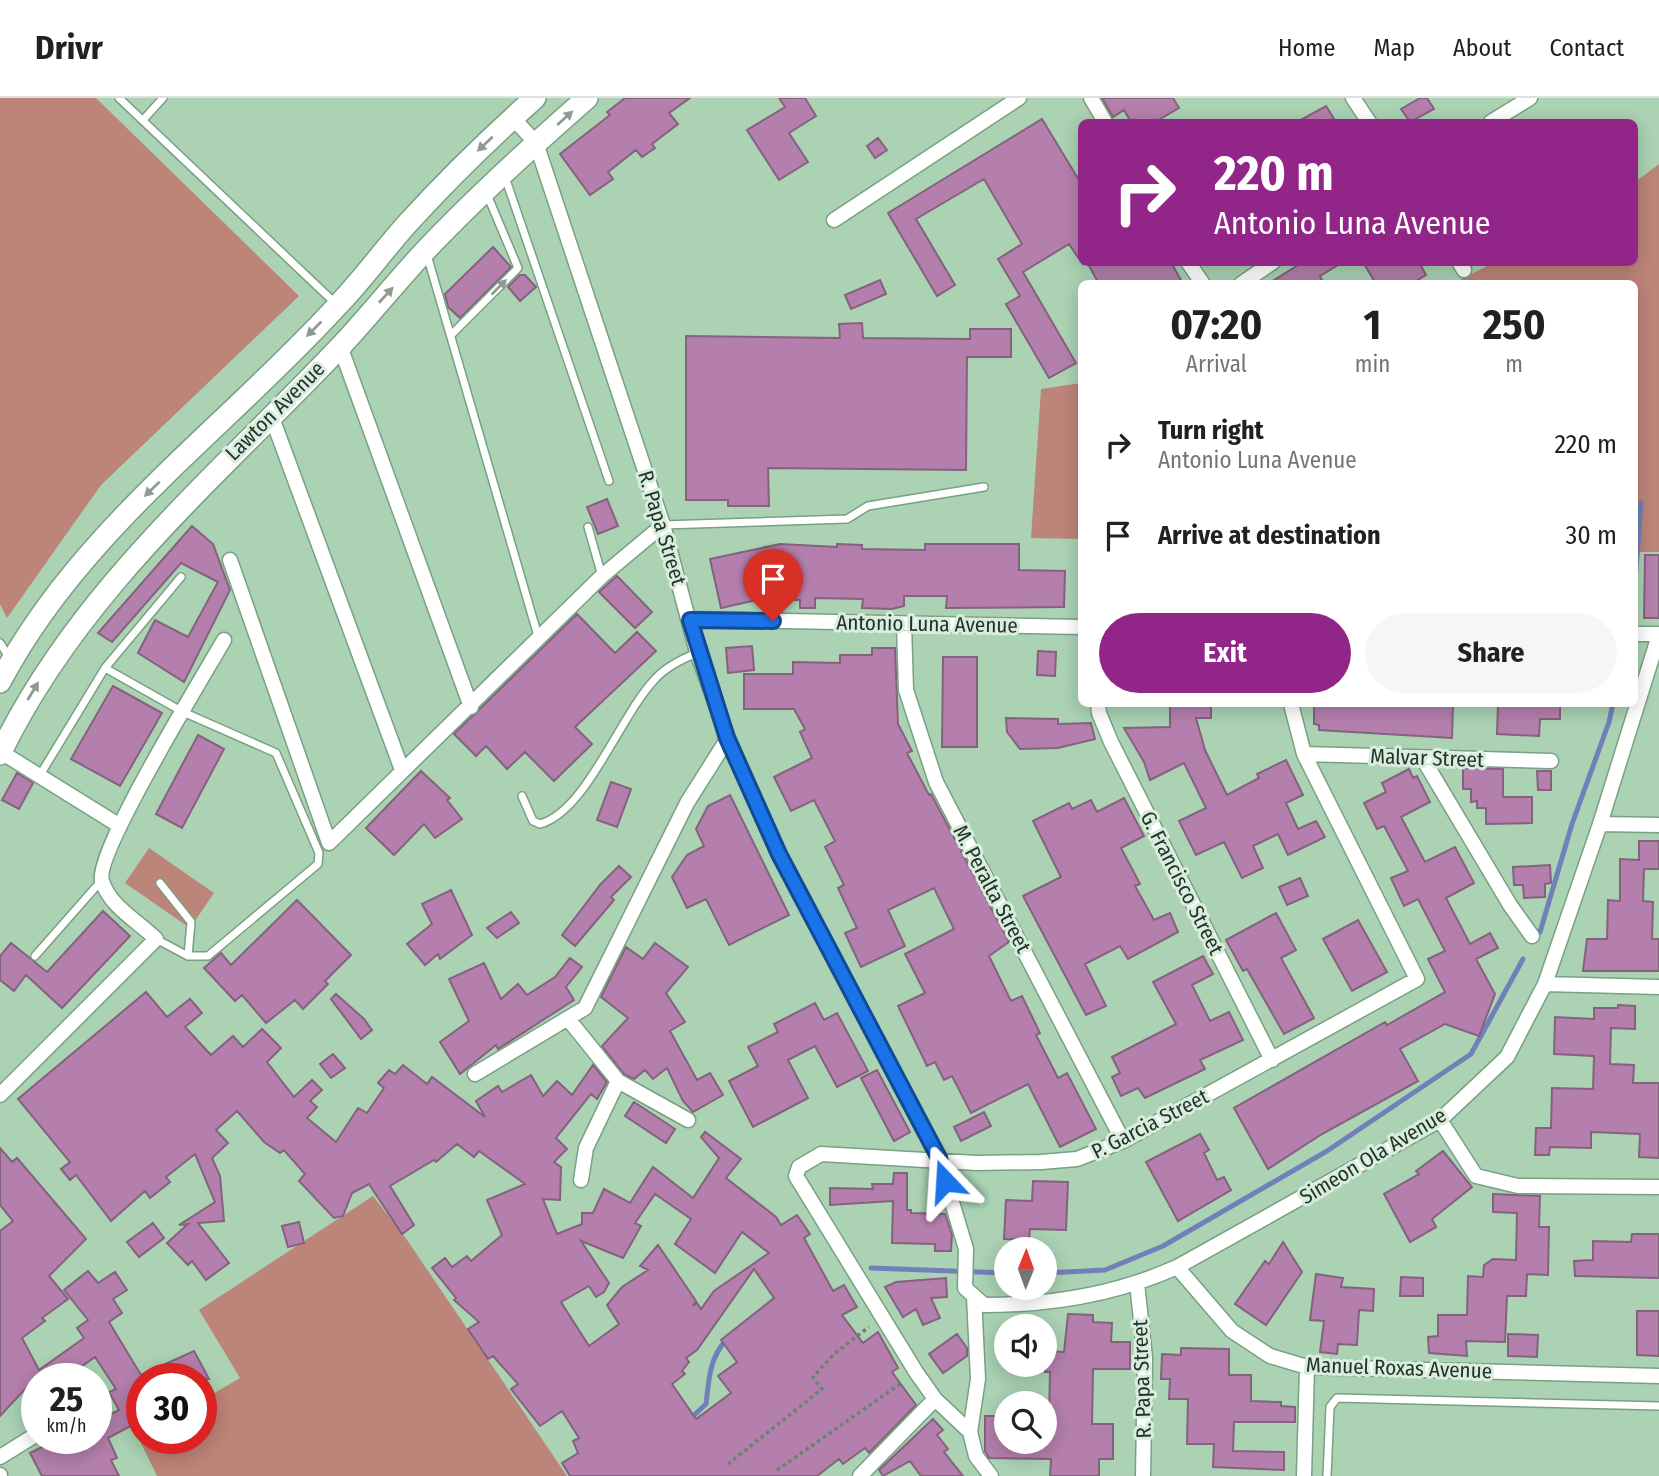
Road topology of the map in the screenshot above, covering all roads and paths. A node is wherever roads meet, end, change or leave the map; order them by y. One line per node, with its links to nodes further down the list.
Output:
1 (119, 98): 13 (lane)
2 (163, 98): 13 (lane)
3 (535, 98): 9 (main road, Lawton Avenue)
4 (587, 98): 14 (main road, Lawton Avenue, one-way to 4)
5 (1019, 98): 17 (street)
6 (1091, 98): 10 (street)
7 (1530, 98): 12 (street)
8 (1357, 100): 11 (street)
9 (513, 118): 14 (street); 21 (main road, Lawton Avenue, one-way to 21)
10 (1103, 119)
11 (1367, 119)
12 (1496, 119)
13 (143, 120): 21 (lane)
14 (536, 143): 15 (main road, Lawton Avenue); 27 (street, R. Papa Street)
15 (504, 173): 16 (main road, Lawton Avenue); 25 (lane)
16 (486, 191): 18 (main road, Lawton Avenue); 22 (lane, one-way to 16)
17 (834, 220)
18 (425, 251): 22 (lane); 23 (main road, Lawton Avenue, one-way to 18)
19 (1267, 266): 20 (street)
20 (1247, 280)
21 (338, 305): 39 (main road, Lawton Avenue, one-way to 39)
22 (451, 335): 37 (lane)
23 (340, 346): 24 (main road, Lawton Avenue); 44 (street)
24 (271, 415): 50 (main road, Lawton Avenue, one-way to 24); 54 (street)
25 (609, 481)
26 (984, 487): 27 (lane)
27 (663, 525): 30 (street); 32 (street, R. Papa Street)
28 (588, 527): 30 (lane)
29 (230, 560): 54 (street)
30 (602, 576): 37 (street)
31 (181, 577): 41 (lane)
32 (690, 620): 33 (street, Antonio Luna Avenue); 40 (street, R. Papa Street)
33 (904, 624): 34 (street, Antonio Luna Avenue); 75 (street, M. Peralta Street)
34 (1078, 627)
35 (1638, 634): 36 (street)
36 (1659, 635): 43 (street, Simeon Ola Avenue)
37 (539, 639): 44 (street)
38 (224, 640): 48 (street)
39 (6, 652): 42 (main road, Lawton Avenue)
40 (698, 652): 49 (street, R. Papa Street); 56 (lane)
41 (106, 668): 48 (lane); 55 (lane)
42 (0, 682)
43 (1638, 702)
44 (471, 707): 54 (street)
45 (1098, 707): 69 (street, G. Francisco Street)
46 (1292, 707): 51 (street, P. Garcia Street)
47 (1637, 707): 57 (street, Simeon Ola Avenue)
48 (183, 712): 59 (street); 64 (lane)
49 (727, 738): 68 (street); 76 (street, R. Papa Street)
50 (1, 753): 55 (street)
51 (1304, 754): 52 (street, Malvar Street); 69 (street, P. Garcia Street)
52 (1423, 759): 53 (street, Malvar Street); 62 (street)
53 (1551, 761)
54 (402, 770)
55 (40, 775): 59 (street)
56 (522, 796)
57 (1600, 824): 58 (street); 66 (street, Simeon Ola Avenue)
58 (1659, 825)
59 (120, 826): 60 (street)
60 (102, 880): 63 (street); 65 (lane)
61 (160, 883): 64 (lane)
62 (1532, 936)
63 (156, 939): 64 (lane); 72 (street)
64 (188, 956)
65 (35, 957)
66 (1545, 984): 67 (street); 74 (street, Simeon Ola Avenue)
67 (1659, 987)
68 (569, 1020): 70 (street); 71 (street)
69 (1272, 1060): 75 (street, P. Garcia Street)
70 (475, 1074)
71 (618, 1081): 73 (street); 77 (street)
72 (0, 1096)
73 (688, 1120)
74 (1440, 1120): 78 (street); 79 (street, Simeon Ola Avenue)
75 (1123, 1141): 76 (street, P. Garcia Street)
76 (939, 1158): 81 (street, R. Papa Street); 82 (street, P. Garcia Street)
77 (581, 1180)
78 (1659, 1186)
79 (1177, 1267): 80 (street, Simeon Ola Avenue); 83 (street, Manuel Roxas Avenue)
80 (1137, 1283): 81 (street, Simeon Ola Avenue); 95 (street, R. Papa Street)
81 (970, 1292): 88 (street, R. Papa Street)
82 (883, 1317): 84 (street, P. Garcia Street); 91 (path)
83 (1307, 1367): 85 (street, Manuel Roxas Avenue); 96 (street)
84 (916, 1372): 86 (street, P. Garcia Street); 92 (path)
85 (1659, 1376)
86 (935, 1399): 88 (street, P. Garcia Street); 93 (street)
87 (1659, 1406): 97 (lane)
88 (970, 1432): 94 (street, P. Garcia Street)
89 (21, 1444): 90 (street)
90 (0, 1457)
91 (728, 1464)
92 (777, 1470)
93 (860, 1476)
94 (991, 1476)
95 (1143, 1476)
96 (1304, 1476)
97 (1328, 1476)

